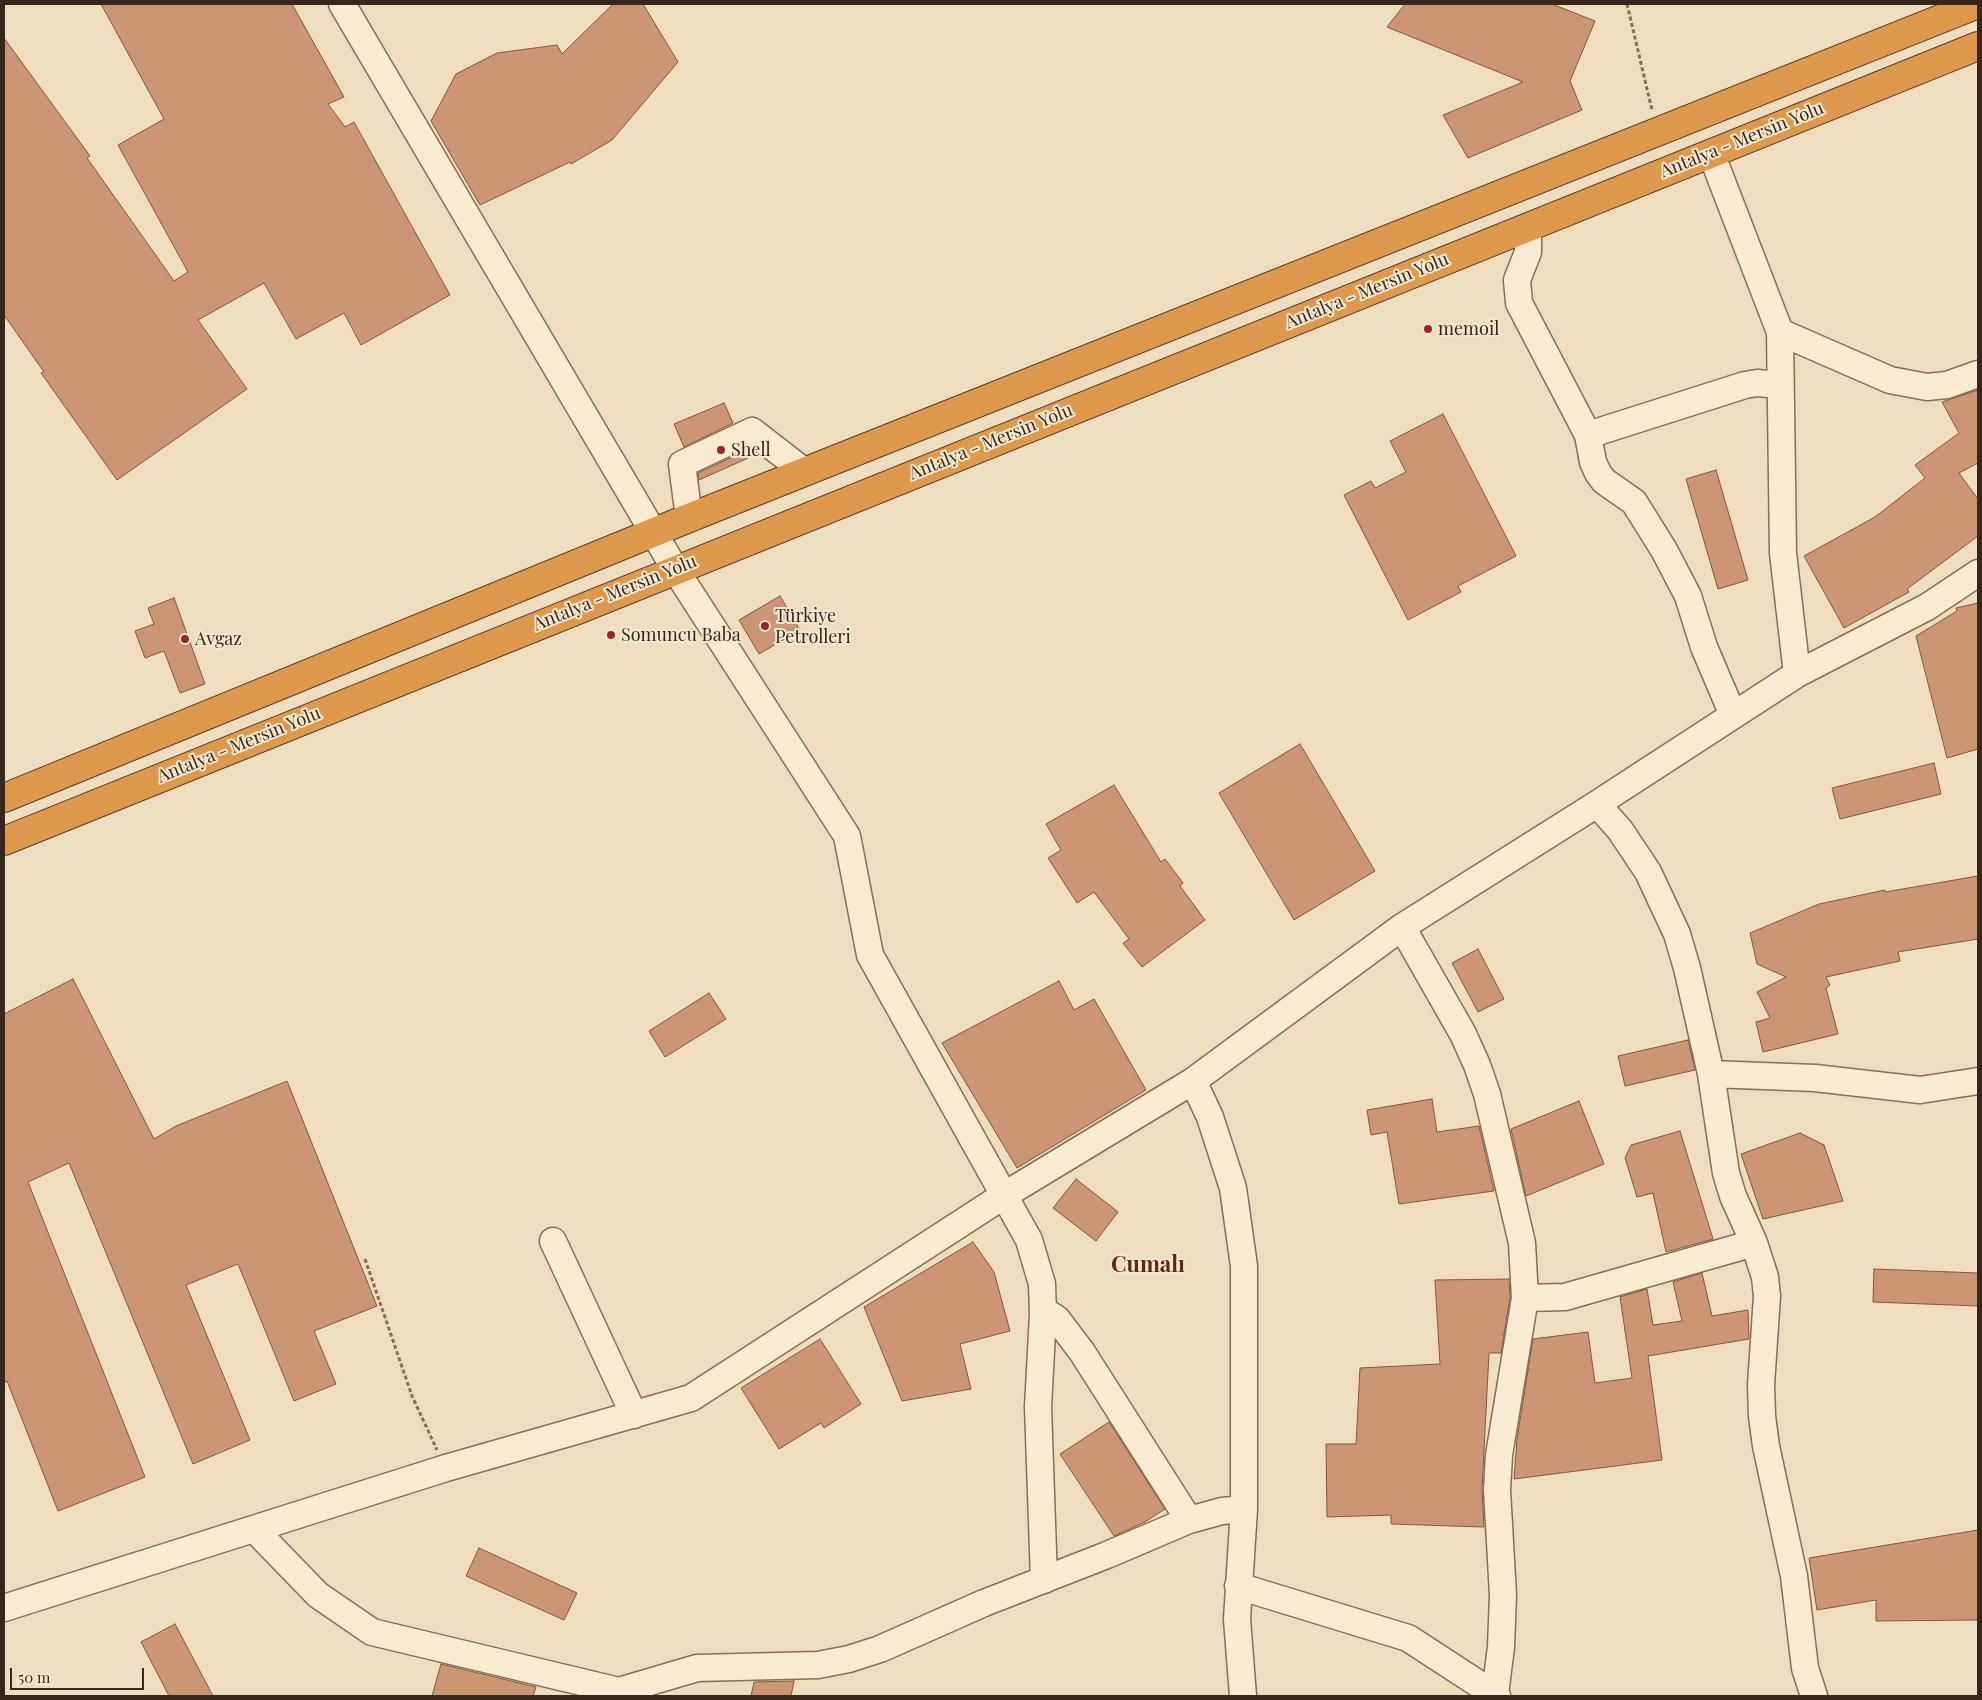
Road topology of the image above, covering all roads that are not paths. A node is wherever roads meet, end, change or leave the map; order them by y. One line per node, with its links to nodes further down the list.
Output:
1 (342, 4): 12 (street)
2 (1978, 4): 10 (highway)
3 (1978, 46): 4 (highway, Antalya - Mersin Yolu)
4 (1711, 153): 5 (highway, Antalya - Mersin Yolu); 6 (street)
5 (1528, 227): 9 (street); 13 (highway, Antalya - Mersin Yolu)
6 (1780, 332): 7 (street); 8 (street)
7 (1978, 374)
8 (1780, 385): 9 (street); 15 (street)
9 (1588, 435): 16 (street)
10 (805, 472): 11 (highway); 11 (street)
11 (689, 518): 12 (highway)
12 (654, 532): 13 (street); 17 (highway)
13 (675, 569): 19 (highway, Antalya - Mersin Yolu); 24 (street)
14 (1978, 572): 15 (street)
15 (1796, 674): 16 (street)
16 (1734, 715): 18 (street)
17 (4, 798)
18 (1597, 804): 20 (street); 21 (street)
19 (4, 840)
20 (1402, 927): 22 (street); 27 (street)
21 (1711, 1074): 23 (street); 26 (street)
22 (1193, 1081): 24 (street); 30 (street)
23 (1978, 1081)
24 (1003, 1196): 28 (street); 29 (street)
25 (552, 1241): 29 (street)
26 (1754, 1243): 27 (street); 39 (street)
27 (1525, 1298): 37 (street)
28 (1043, 1314): 31 (street); 33 (street)
29 (634, 1415): 32 (street)
30 (1244, 1509): 31 (street); 34 (street)
31 (1189, 1520): 33 (street)
32 (255, 1530): 35 (street); 36 (street)
33 (1044, 1580): 36 (street)
34 (1238, 1586): 37 (street); 38 (street)
35 (4, 1608)
36 (623, 1694)
37 (1496, 1695)
38 (1243, 1696)
39 (1814, 1696)

